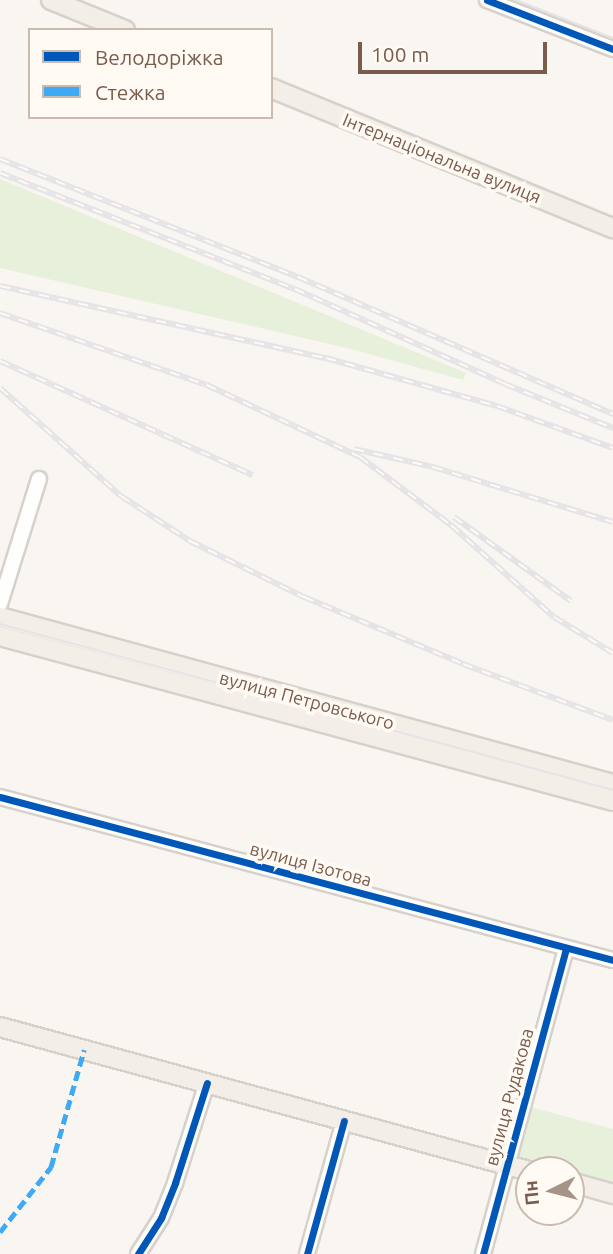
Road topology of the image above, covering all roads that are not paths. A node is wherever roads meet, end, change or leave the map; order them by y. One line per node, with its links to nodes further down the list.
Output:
1 (51, 0): 3 (main road)
2 (487, 0): 4 (street)
3 (120, 28)
4 (613, 49)
5 (273, 89): 6 (main road, Інтернаціональна вулиця)
6 (613, 228)
7 (39, 479): 8 (street)
8 (0, 604)
9 (0, 617): 11 (main road, вулиця Петровського)
10 (0, 636): 13 (main road, вулиця Петровського)
11 (613, 784)
12 (0, 797): 14 (street, вулиця Ізотова)
13 (613, 801)
14 (566, 948): 15 (street, вулиця Ізотова); 19 (street, вулиця Рудакова)
15 (613, 960)
16 (0, 1027): 17 (main road)
17 (207, 1083): 18 (main road); 23 (street)
18 (344, 1121): 19 (main road); 24 (street)
19 (507, 1165): 20 (main road); 25 (street, вулиця Рудакова)
20 (515, 1167)
21 (585, 1186): 22 (main road)
22 (613, 1194)
23 (138, 1254)
24 (307, 1254)
25 (483, 1254)

